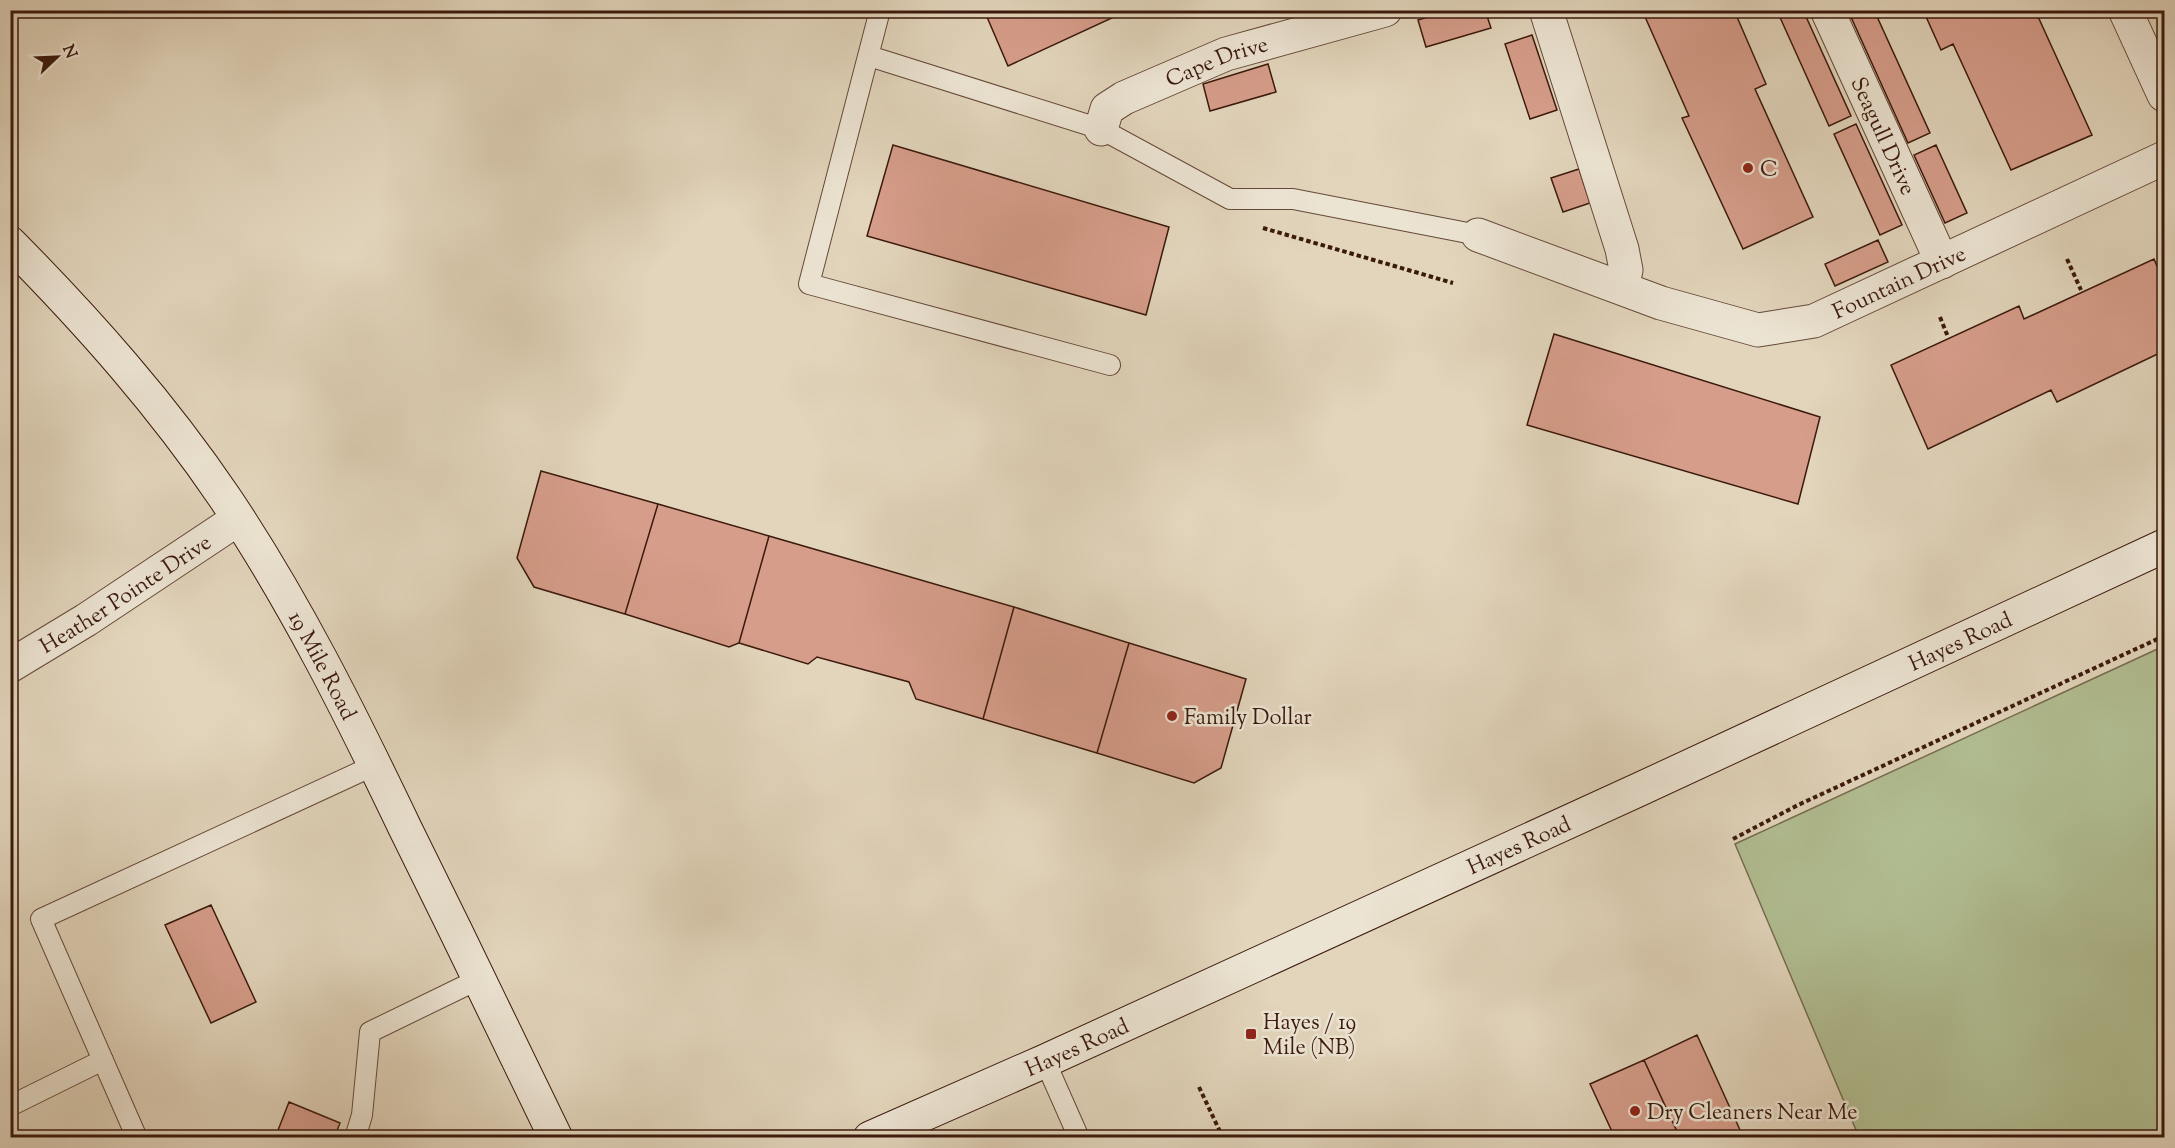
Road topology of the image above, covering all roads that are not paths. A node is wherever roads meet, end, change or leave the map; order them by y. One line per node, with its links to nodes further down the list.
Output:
1 (880, 10): 6 (lane)
2 (1384, 10): 9 (street, Cape Drive)
3 (1546, 10): 14 (street)
4 (1827, 10): 13 (street, Seagull Drive)
5 (2125, 10): 7 (street)
6 (868, 56): 9 (lane); 15 (lane)
7 (2158, 62): 8 (street)
8 (2164, 95)
9 (1101, 129): 11 (lane)
10 (2164, 158): 13 (street, Fountain Drive)
11 (1478, 235): 14 (street, Fountain Drive)
12 (10, 243): 16 (street, 19 Mile Road)
13 (1942, 262): 14 (street, Fountain Drive)
14 (1622, 287)
15 (1110, 364)
16 (238, 519): 18 (street, Heather Pointe Drive); 19 (street, 19 Mile Road)
17 (2164, 546): 22 (street, Hayes Road)
18 (10, 666)
19 (375, 765): 20 (street, 19 Mile Road); 21 (lane)
20 (479, 979): 25 (lane); 26 (street, 19 Mile Road)
21 (103, 1060): 23 (lane); 24 (lane)
22 (1044, 1061): 27 (street, Hayes Road); 28 (lane)
23 (10, 1106)
24 (137, 1137)
25 (355, 1137)
26 (556, 1137)
27 (870, 1137)
28 (1079, 1137)

